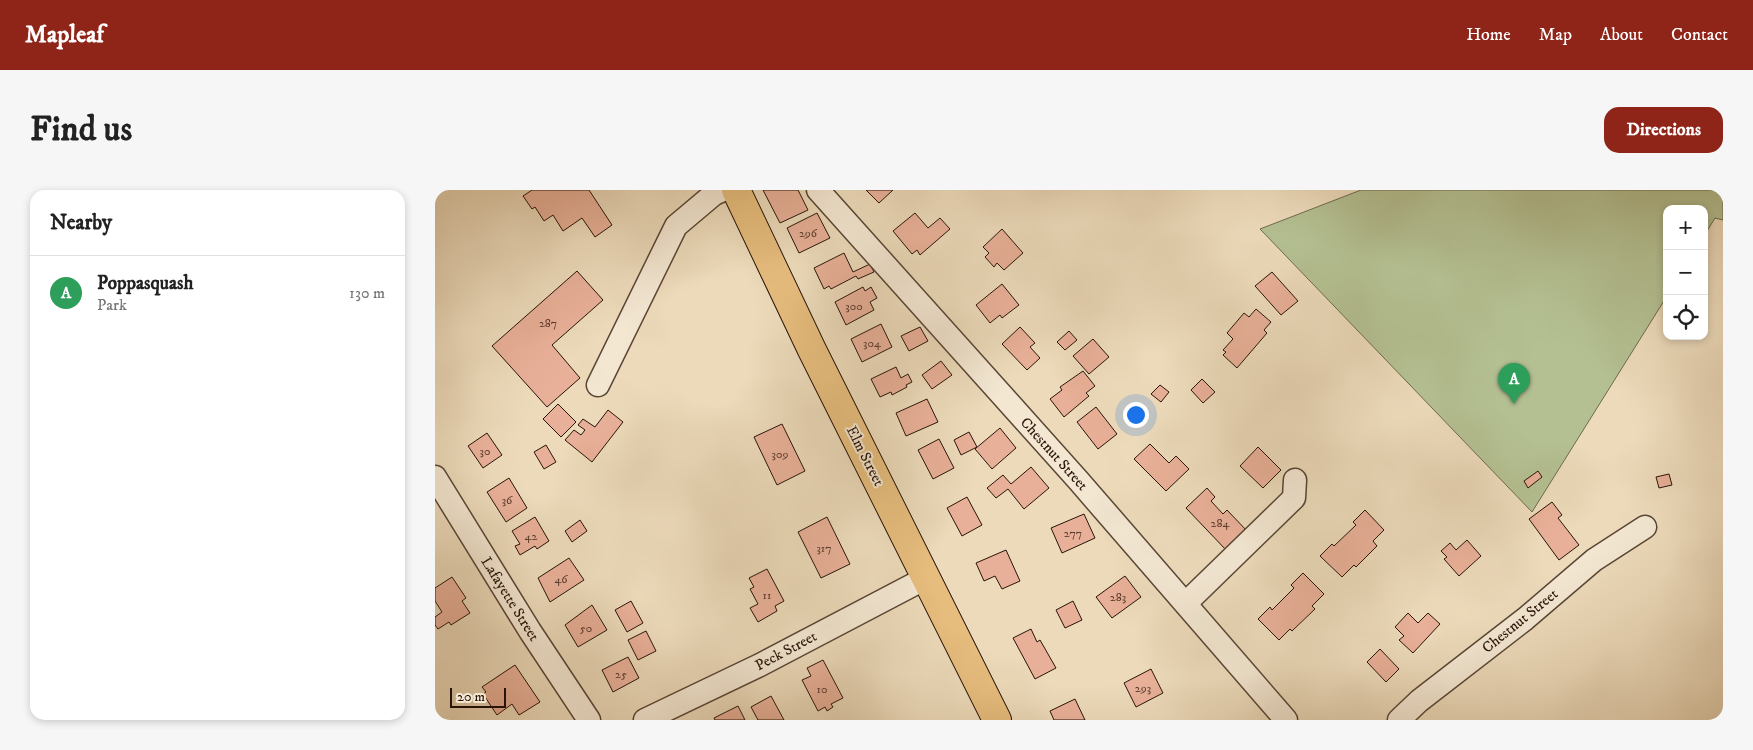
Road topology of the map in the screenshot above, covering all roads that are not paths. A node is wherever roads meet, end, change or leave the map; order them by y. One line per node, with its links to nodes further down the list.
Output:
1 (723, 190): 4 (street)
2 (736, 190): 8 (main road, Elm Street)
3 (819, 190): 9 (street, Chestnut Street)
4 (598, 385)
5 (435, 477): 10 (street, Lafayette Street)
6 (1295, 480): 9 (street)
7 (1645, 527): 14 (street, Chestnut Street)
8 (926, 578): 11 (street, Peck Street); 12 (main road, Elm Street)
9 (1186, 603): 13 (street, Chestnut Street)
10 (589, 720)
11 (645, 720)
12 (997, 720)
13 (1286, 720)
14 (1399, 720)

